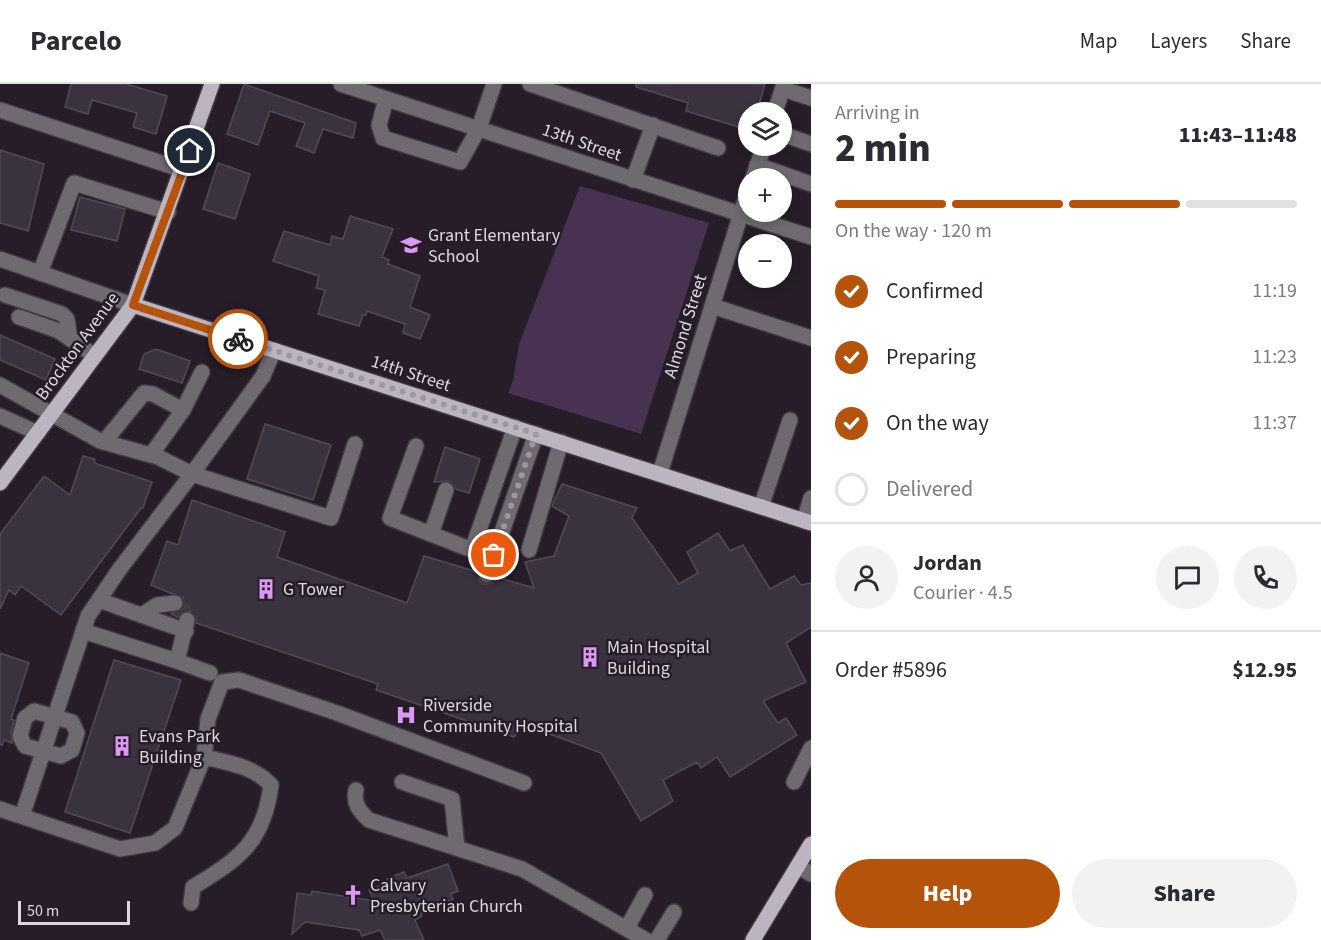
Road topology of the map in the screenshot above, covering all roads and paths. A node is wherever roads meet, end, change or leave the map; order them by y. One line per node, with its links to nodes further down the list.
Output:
1 (212, 84): 15 (main road, Brockton Avenue)
2 (340, 84): 7 (street, 13th Street)
3 (494, 84): 11 (street)
4 (530, 84): 10 (street)
5 (784, 86): 6 (street); 8 (street)
6 (811, 98)
7 (386, 99): 11 (street, 13th Street); 11 (street)
8 (778, 102)
9 (0, 110): 15 (street)
10 (652, 125): 14 (street); 16 (street)
11 (479, 128): 16 (street, 13th Street)
12 (792, 137): 13 (street)
13 (811, 144)
14 (718, 148)
15 (183, 170): 19 (main road, Brockton Avenue)
16 (633, 180): 20 (street, 13th Street)
17 (792, 180): 18 (street)
18 (811, 184)
19 (168, 212): 25 (street); 27 (main road, Brockton Avenue)
20 (738, 214)
21 (738, 222): 28 (street, Almond Street)
22 (763, 222): 23 (street, 13th Street)
23 (811, 237)
24 (0, 259): 25 (street, 14th Street)
25 (40, 273): 27 (street, 14th Street)
26 (5, 295): 31 (street)
27 (133, 305): 32 (main road, 14th Street); 33 (main road, Brockton Avenue)
28 (712, 306): 30 (street); 48 (street, Almond Street)
29 (19, 317): 31 (street)
30 (811, 338)
31 (70, 339): 33 (street)
32 (274, 350): 40 (main road, 14th Street); 49 (street)
33 (95, 356): 37 (main road, Brockton Avenue)
34 (202, 372): 36 (street)
35 (0, 385): 37 (street)
36 (183, 410): 43 (street); 47 (street)
37 (52, 414): 41 (main road, Brockton Avenue); 43 (street)
38 (0, 416): 41 (street)
39 (790, 420): 53 (street)
40 (515, 427): 42 (main road, 14th Street); 55 (street)
41 (38, 433): 50 (main road, Brockton Avenue)
42 (536, 434): 44 (main road, 14th Street); 57 (street)
43 (104, 442): 47 (street)
44 (561, 442): 48 (main road, 14th Street); 56 (street)
45 (355, 444): 49 (street)
46 (416, 446): 55 (street)
47 (151, 455): 49 (street)
48 (660, 473): 53 (main road, 14th Street)
49 (192, 474): 58 (street)
50 (0, 483)
51 (446, 490): 55 (street)
52 (811, 498): 54 (street)
53 (761, 507): 54 (main road, 14th Street)
54 (807, 522)
55 (431, 534)
56 (529, 550)
57 (487, 574)
58 (99, 600): 60 (street); 61 (street)
59 (175, 603): 60 (street)
60 (142, 615): 62 (street)
61 (83, 632): 62 (street); 64 (street)
62 (177, 661): 63 (street)
63 (210, 673)
64 (55, 716): 66 (street); 66 (street); 66 (street)
65 (811, 748): 69 (street)
66 (43, 752): 73 (street)
67 (204, 757): 70 (street); 73 (street); 78 (street)
68 (402, 782): 75 (street)
69 (794, 782)
70 (524, 783)
71 (356, 790): 75 (street)
72 (0, 809): 73 (street)
73 (22, 816)
74 (811, 844): 76 (main road)
75 (457, 848): 80 (street)
76 (804, 870): 83 (main road)
77 (645, 895): 80 (street)
78 (191, 903)
79 (675, 912): 82 (street)
80 (627, 928): 81 (street)
81 (646, 940)
82 (657, 940)
83 (753, 940)

